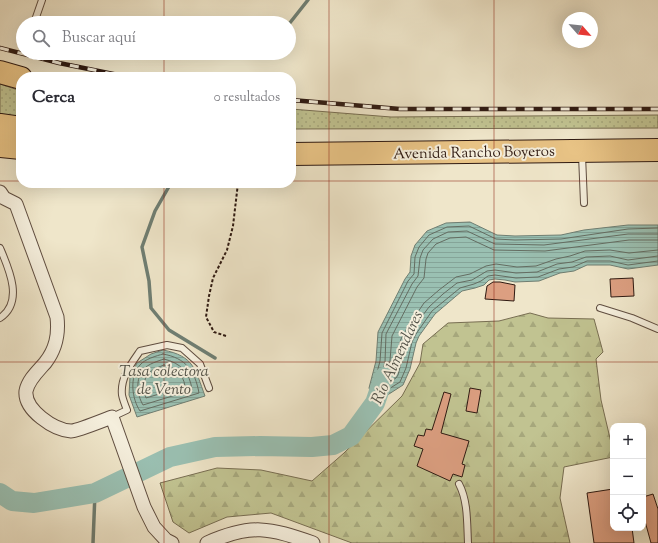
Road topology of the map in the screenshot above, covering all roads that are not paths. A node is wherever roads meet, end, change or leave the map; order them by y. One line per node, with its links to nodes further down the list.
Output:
1 (42, 0): 2 (lane)
2 (36, 16)
3 (0, 72): 4 (highway)
4 (16, 77)
5 (0, 125): 6 (highway)
6 (16, 127)
7 (658, 136): 8 (highway, Avenida Rancho Boyeros)
8 (296, 139)
9 (658, 150): 10 (highway, Avenida Rancho Boyeros)
10 (582, 151): 11 (highway, Avenida Rancho Boyeros); 13 (lane)
11 (296, 154)
12 (0, 192): 19 (street)
13 (584, 204)
14 (0, 248): 16 (lane)
15 (600, 308): 17 (lane)
16 (0, 318)
17 (658, 329)
18 (208, 388): 19 (lane)
19 (112, 417): 21 (street)
20 (459, 484): 24 (lane)
21 (172, 543)
22 (207, 543): 23 (street)
23 (313, 543)
24 (468, 543)

